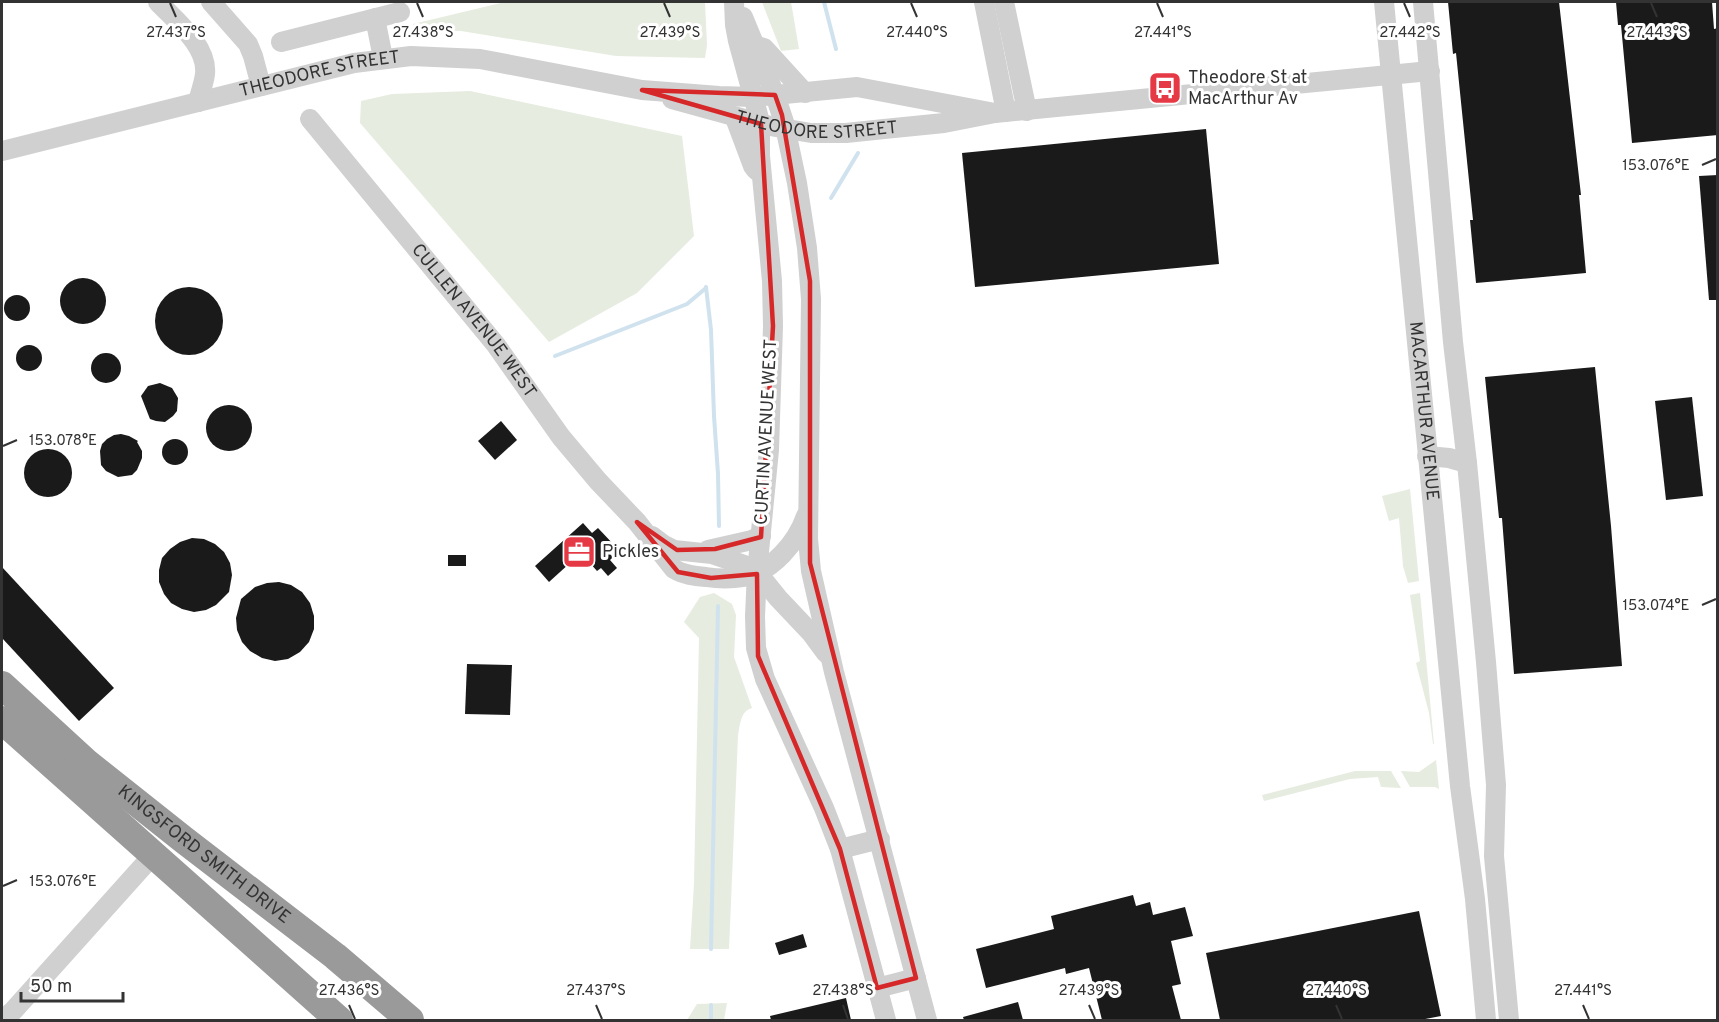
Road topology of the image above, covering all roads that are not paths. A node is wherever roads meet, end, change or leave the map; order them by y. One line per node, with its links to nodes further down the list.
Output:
1 (158, 2): 20 (street)
2 (211, 2): 15 (street)
3 (734, 2): 11 (street, CURTIN AVENUE WEST); 19 (street, CURTIN AVENUE WEST)
4 (984, 2): 22 (street)
5 (1004, 2): 21 (street)
6 (1384, 2): 14 (street, MACARTHUR AVENUE)
7 (1423, 2): 13 (street, MACARTHUR AVENUE)
8 (400, 12): 9 (street)
9 (375, 18): 10 (street); 12 (street)
10 (281, 42)
11 (754, 45): 17 (street); 18 (street, CURTIN AVENUE WEST)
12 (383, 58): 15 (street, THEODORE STREET); 16 (street, THEODORE STREET)
13 (1430, 71): 14 (street, THEODORE STREET); 30 (street, MACARTHUR AVENUE)
14 (1391, 75): 21 (street, THEODORE STREET); 29 (street, MACARTHUR AVENUE)
15 (261, 86): 20 (street, THEODORE STREET)
16 (642, 90): 19 (street, THEODORE STREET); 23 (street, THEODORE STREET)
17 (805, 93): 18 (street, THEODORE STREET); 22 (street, THEODORE STREET)
18 (775, 95): 19 (street, THEODORE STREET); 26 (street, CURTIN AVENUE WEST)
19 (754, 97): 25 (street, CURTIN AVENUE WEST)
20 (198, 102): 27 (street, THEODORE STREET)
21 (1027, 111): 22 (street, THEODORE STREET)
22 (1000, 113): 26 (street, THEODORE STREET)
23 (735, 118): 25 (street, THEODORE STREET); 28 (street)
24 (310, 119): 32 (street, CULLEN AVENUE WEST)
25 (760, 124): 26 (street, THEODORE STREET); 28 (street, CURTIN AVENUE WEST)
26 (786, 129): 31 (street, CURTIN AVENUE WEST)
27 (2, 151)
28 (762, 176): 33 (street, CURTIN AVENUE WEST)
29 (1427, 456): 30 (street); 40 (street, MACARTHUR AVENUE)
30 (1467, 463): 39 (street, MACARTHUR AVENUE)
31 (809, 504): 35 (street, CULLEN AVENUE WEST); 36 (street, CURTIN AVENUE WEST)
32 (637, 522): 34 (street, CULLEN AVENUE WEST); 35 (street, CULLEN AVENUE WEST)
33 (761, 536): 34 (street); 35 (street, CURTIN AVENUE WEST)
34 (690, 551): 35 (street, CULLEN AVENUE WEST)
35 (757, 572): 36 (street, CULLEN AVENUE WEST); 42 (street, CURTIN AVENUE WEST)
36 (834, 672): 41 (street, CURTIN AVENUE WEST)
37 (2, 685): 48 (highway, KINGSFORD SMITH DRIVE)
38 (2, 720): 43 (highway, KINGSFORD SMITH DRIVE)
39 (1496, 817): 40 (street); 52 (street, MACARTHUR AVENUE)
40 (1464, 820): 51 (street, MACARTHUR AVENUE)
41 (880, 839): 42 (street); 44 (street, CURTIN AVENUE WEST)
42 (840, 849): 45 (street, CURTIN AVENUE WEST)
43 (153, 855): 46 (street); 47 (highway, KINGSFORD SMITH DRIVE)
44 (916, 978): 45 (street); 50 (street, CURTIN AVENUE WEST)
45 (877, 988): 49 (street, CURTIN AVENUE WEST)
46 (13, 1017)
47 (339, 1020)
48 (410, 1020)
49 (886, 1020)
50 (927, 1020)
51 (1486, 1020)
52 (1509, 1020)

